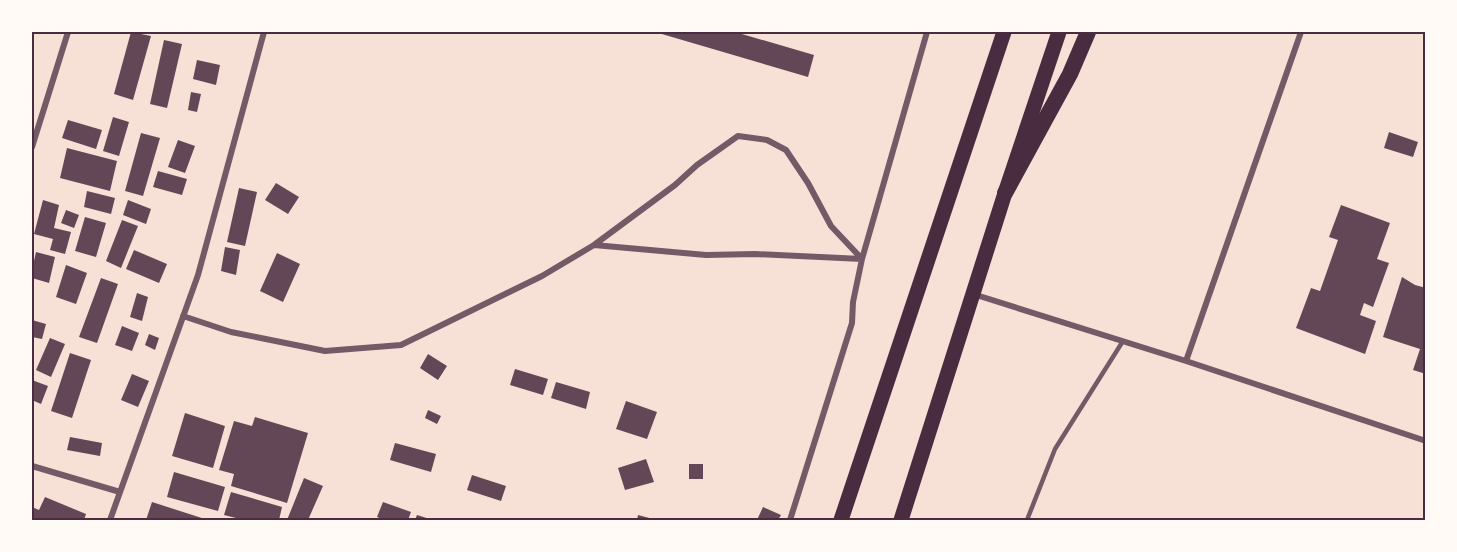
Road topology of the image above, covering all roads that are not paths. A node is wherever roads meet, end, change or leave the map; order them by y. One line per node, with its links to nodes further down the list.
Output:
1 (68, 32): 8 (street)
2 (264, 32): 13 (street)
3 (927, 32): 11 (street)
4 (1004, 32): 21 (main road)
5 (1059, 32): 9 (main road)
6 (1088, 32): 9 (highway)
7 (1301, 32): 15 (street)
8 (32, 147)
9 (1005, 193): 12 (main road)
10 (594, 245): 11 (street); 11 (street); 13 (street)
11 (862, 259): 20 (street)
12 (973, 294): 14 (street); 22 (main road)
13 (183, 316): 18 (street)
14 (1123, 341): 15 (street); 23 (lane)
15 (1186, 361): 16 (street)
16 (1425, 441)
17 (32, 466): 18 (street)
18 (120, 492): 19 (street)
19 (110, 520)
20 (790, 520)
21 (841, 520)
22 (902, 520)
23 (1027, 520)

